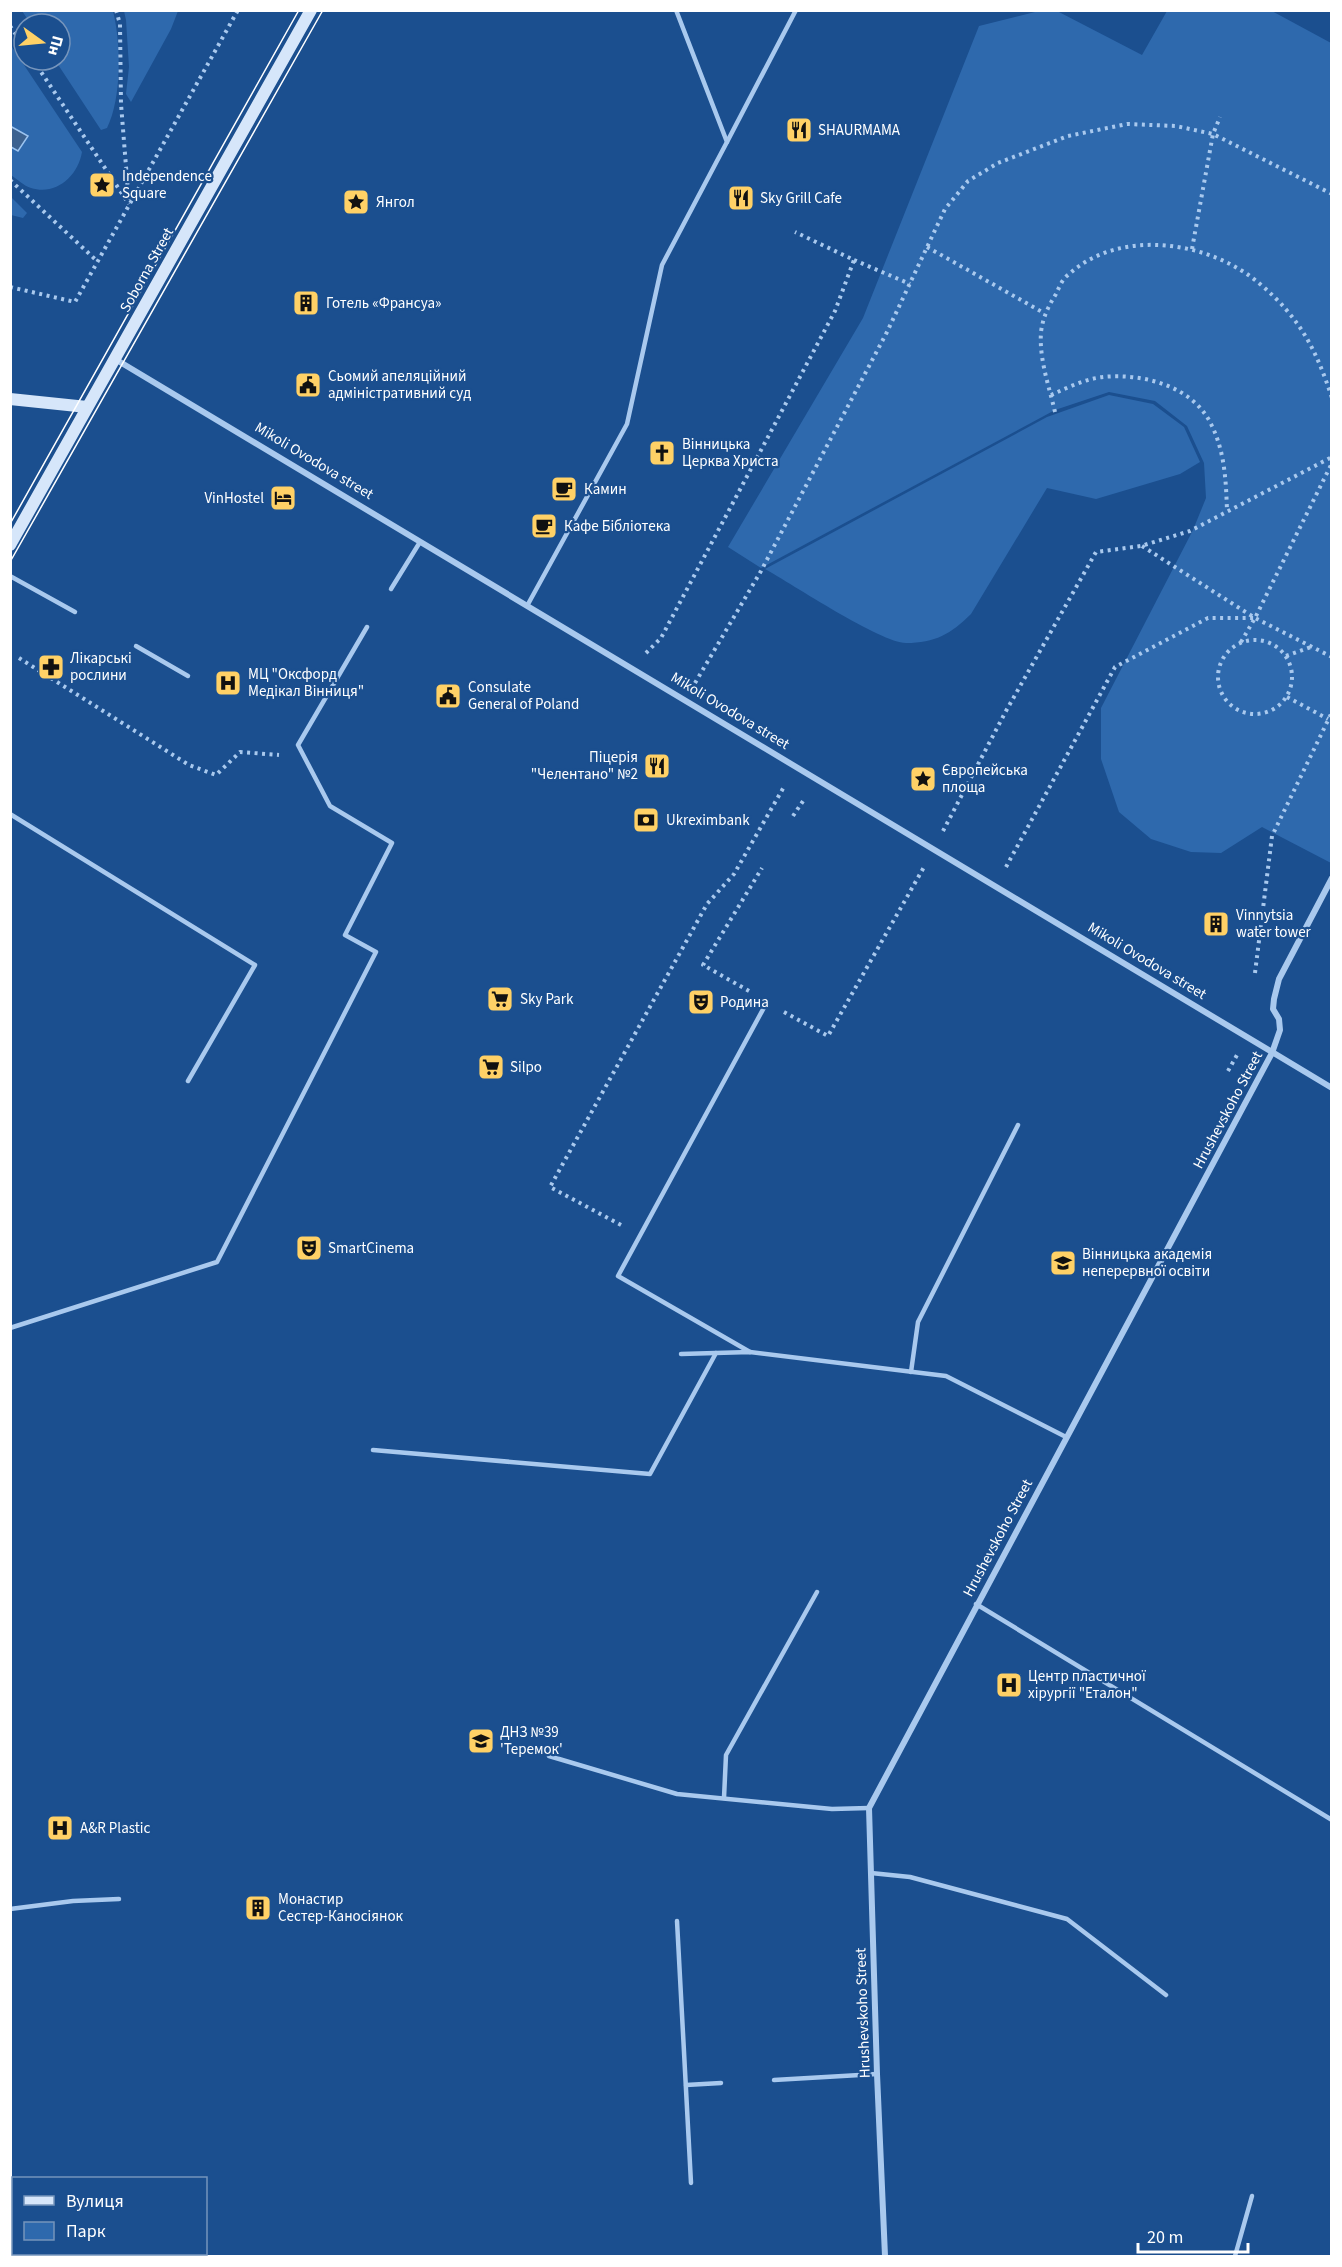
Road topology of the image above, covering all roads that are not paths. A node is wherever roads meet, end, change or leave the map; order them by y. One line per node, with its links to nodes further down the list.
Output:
1 (311, 10): 5 (main road, Soborna Street)
2 (676, 10): 4 (lane)
3 (796, 10): 4 (lane)
4 (727, 142): 12 (lane)
5 (114, 359): 7 (main road, Soborna Street); 8 (street, Mikoli Ovodova street)
6 (10, 399): 7 (main road)
7 (87, 407): 9 (main road, Soborna Street)
8 (420, 542): 11 (lane); 12 (street, Mikoli Ovodova street)
9 (10, 544)
10 (10, 576): 13 (lane)
11 (391, 589)
12 (527, 606): 20 (street, Mikoli Ovodova street)
13 (75, 612)
14 (367, 627): 24 (lane)
15 (136, 646): 16 (lane)
16 (188, 676)
17 (10, 814): 21 (lane)
18 (1332, 878): 20 (street, Hrushevskoho Street)
19 (767, 1002): 25 (lane)
20 (1272, 1053): 22 (street, Mikoli Ovodova street); 29 (street, Hrushevskoho Street)
21 (188, 1081)
22 (1332, 1088)
23 (1018, 1125): 28 (lane)
24 (10, 1328)
25 (750, 1352): 26 (lane); 28 (lane)
26 (716, 1353): 27 (lane); 30 (lane)
27 (681, 1354)
28 (911, 1372): 29 (lane)
29 (1066, 1437): 32 (street, Hrushevskoho Street)
30 (373, 1450)
31 (817, 1592): 34 (lane)
32 (976, 1604): 35 (street, Hrushevskoho Street); 36 (lane)
33 (549, 1756): 34 (lane)
34 (724, 1798): 35 (lane)
35 (869, 1808): 37 (street, Hrushevskoho Street)
36 (1332, 1820)
37 (871, 1873): 41 (lane); 42 (street, Hrushevskoho Street)
38 (119, 1899): 39 (lane)
39 (10, 1909)
40 (677, 1921): 45 (lane)
41 (1166, 1995)
42 (877, 2074): 43 (lane); 48 (street, Hrushevskoho Street)
43 (774, 2080)
44 (721, 2083): 45 (lane)
45 (686, 2085): 46 (lane)
46 (692, 2183)
47 (1252, 2196): 49 (lane)
48 (885, 2256)
49 (1235, 2256)

